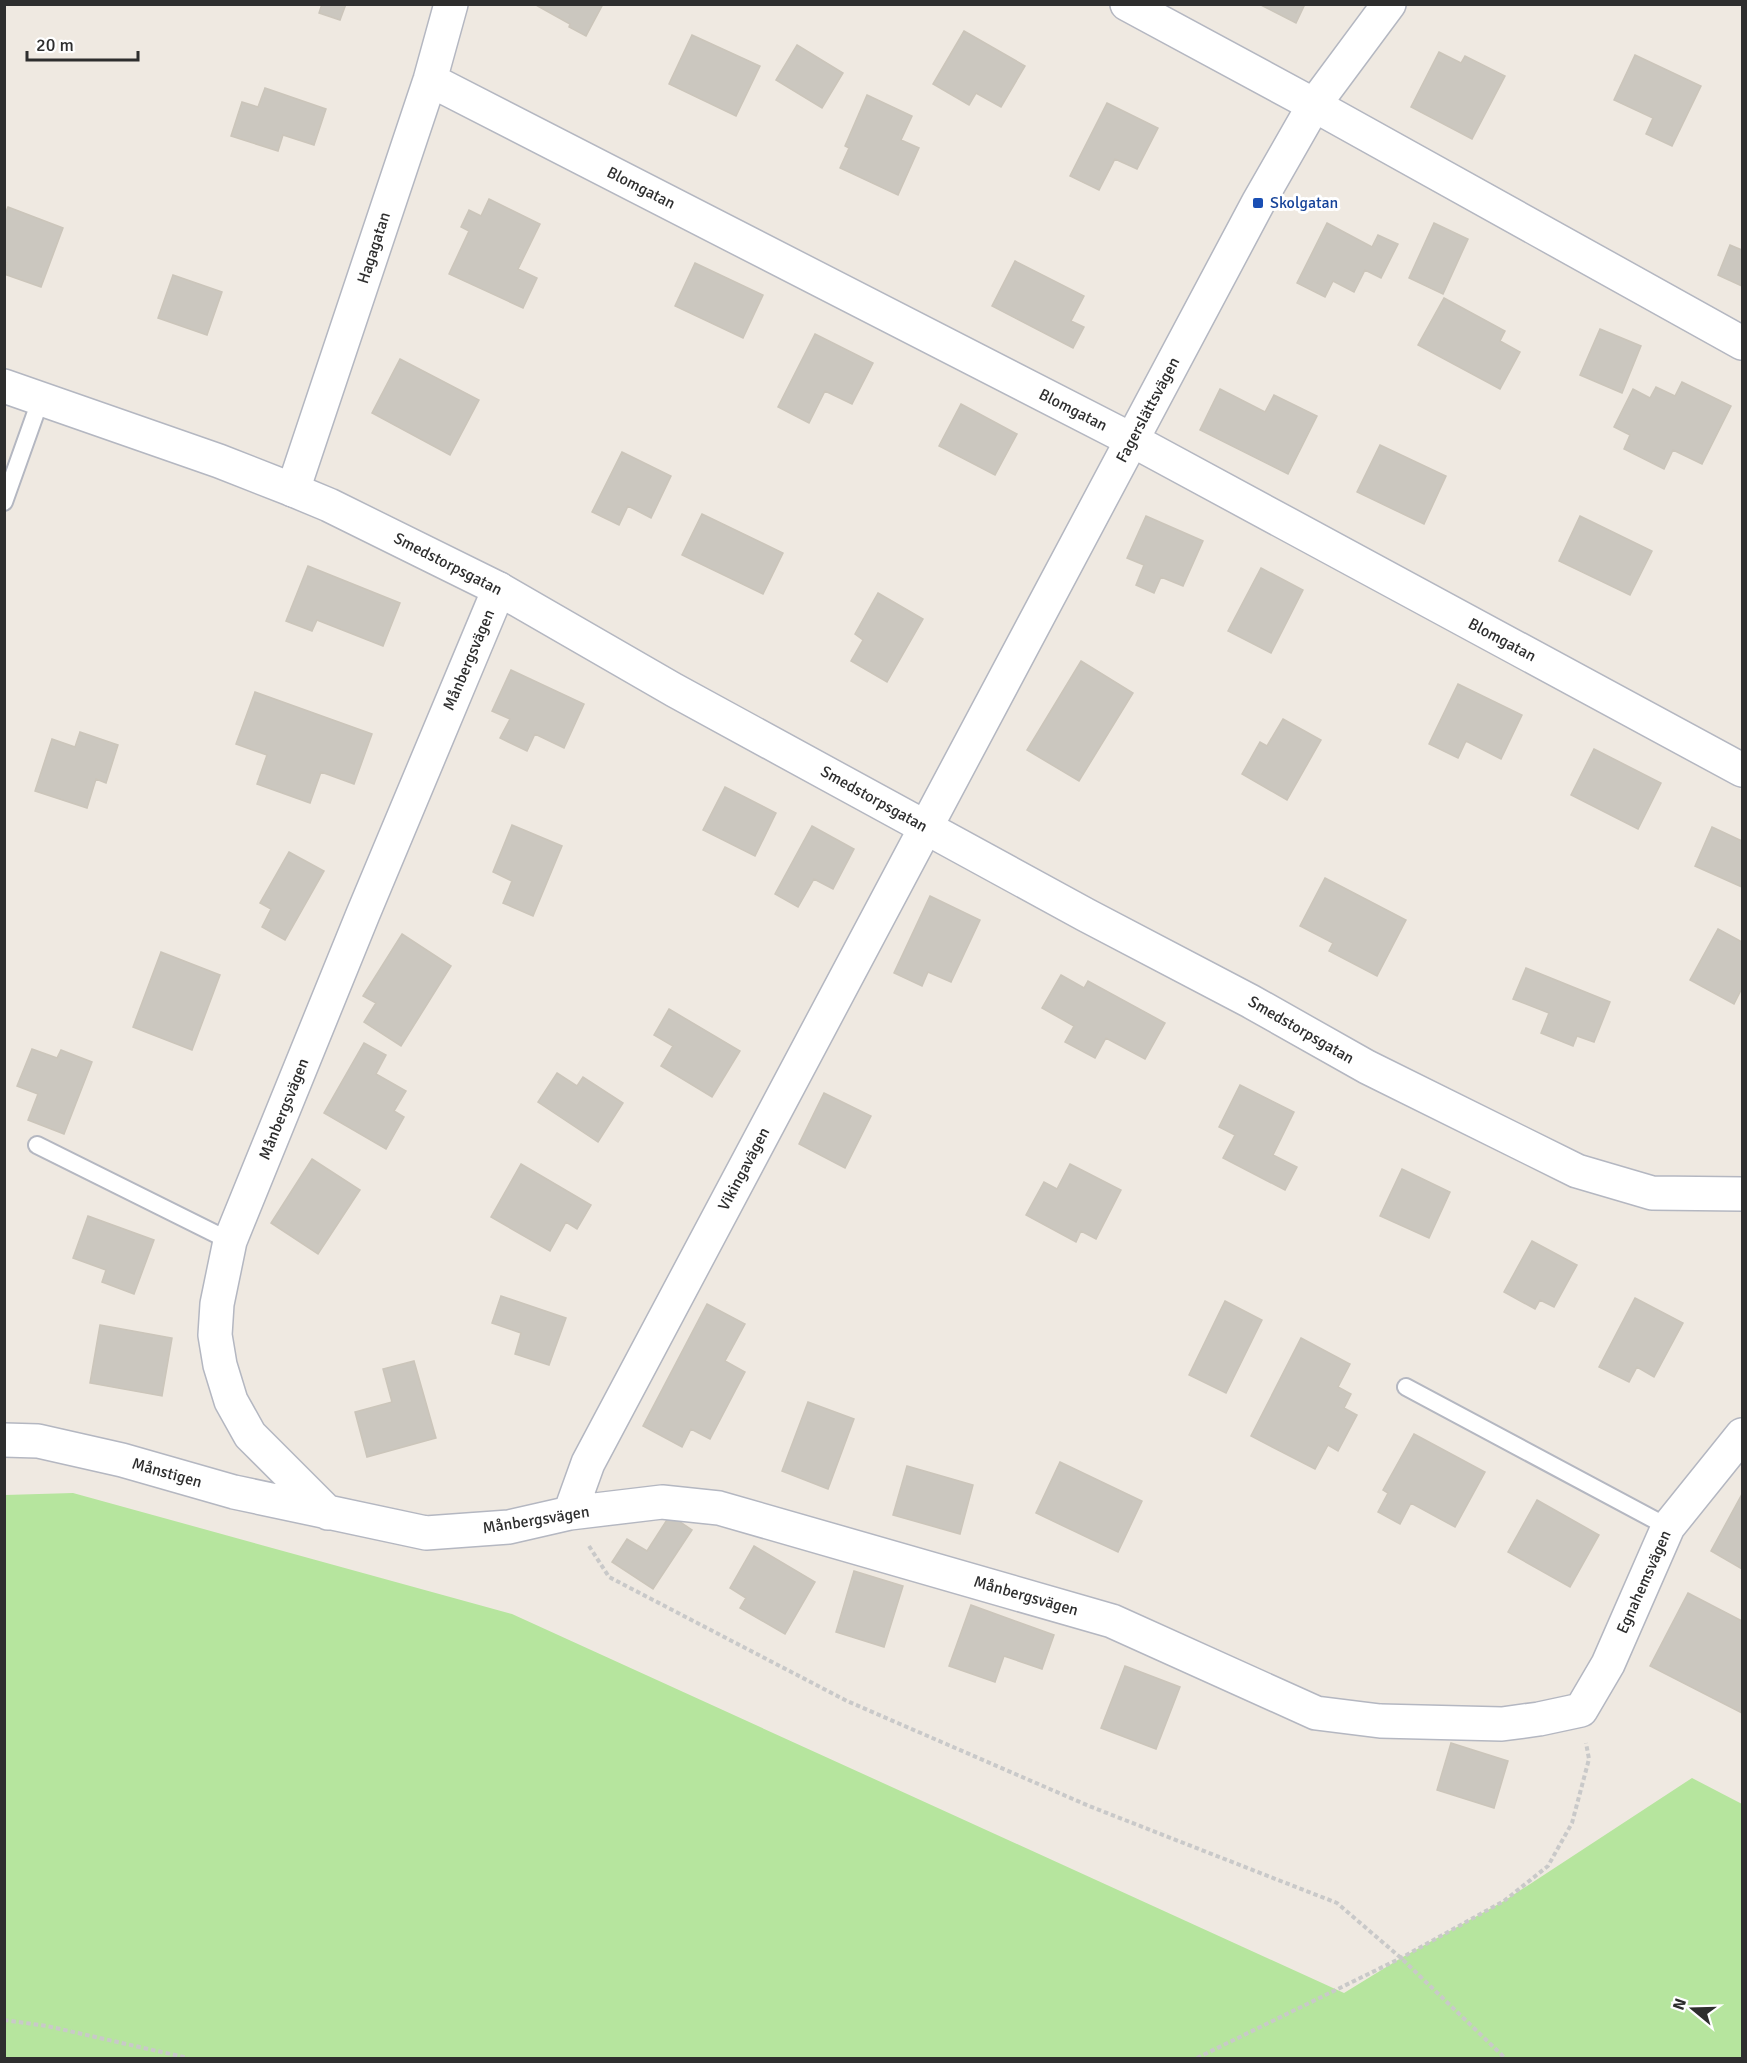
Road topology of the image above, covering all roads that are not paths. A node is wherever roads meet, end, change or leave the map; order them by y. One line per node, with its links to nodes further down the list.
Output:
1 (451, 4): 4 (street, Hagagatan)
2 (1127, 4): 5 (street)
3 (1389, 4): 5 (street, Fagerslättsvägen)
4 (430, 80): 9 (street, Blomgatan); 10 (street, Hagagatan)
5 (1314, 105): 6 (street); 9 (street, Fagerslättsvägen)
6 (1743, 343)
7 (4, 386): 8 (street, Smedstorpsgatan)
8 (41, 398): 10 (street, Smedstorpsgatan); 11 (lane)
9 (1132, 440): 13 (street, Blomgatan); 14 (street, Fagerslättsvägen)
10 (293, 490): 12 (street, Smedstorpsgatan)
11 (4, 502)
12 (499, 589): 14 (street, Smedstorpsgatan); 17 (street, Månbergsvägen)
13 (1743, 770)
14 (926, 827): 16 (street, Smedstorpsgatan); 22 (street, Vikingavägen)
15 (37, 1146): 17 (lane)
16 (1743, 1194)
17 (230, 1241): 21 (street, Månbergsvägen)
18 (1406, 1387): 23 (lane)
19 (1743, 1435): 23 (street, Egnahemsvägen)
20 (4, 1440): 21 (street, Månstigen)
21 (328, 1513): 22 (street, Månbergsvägen)
22 (570, 1513): 24 (street, Månbergsvägen)
23 (1668, 1527): 24 (street, Egnahemsvägen)
24 (1581, 1710)

